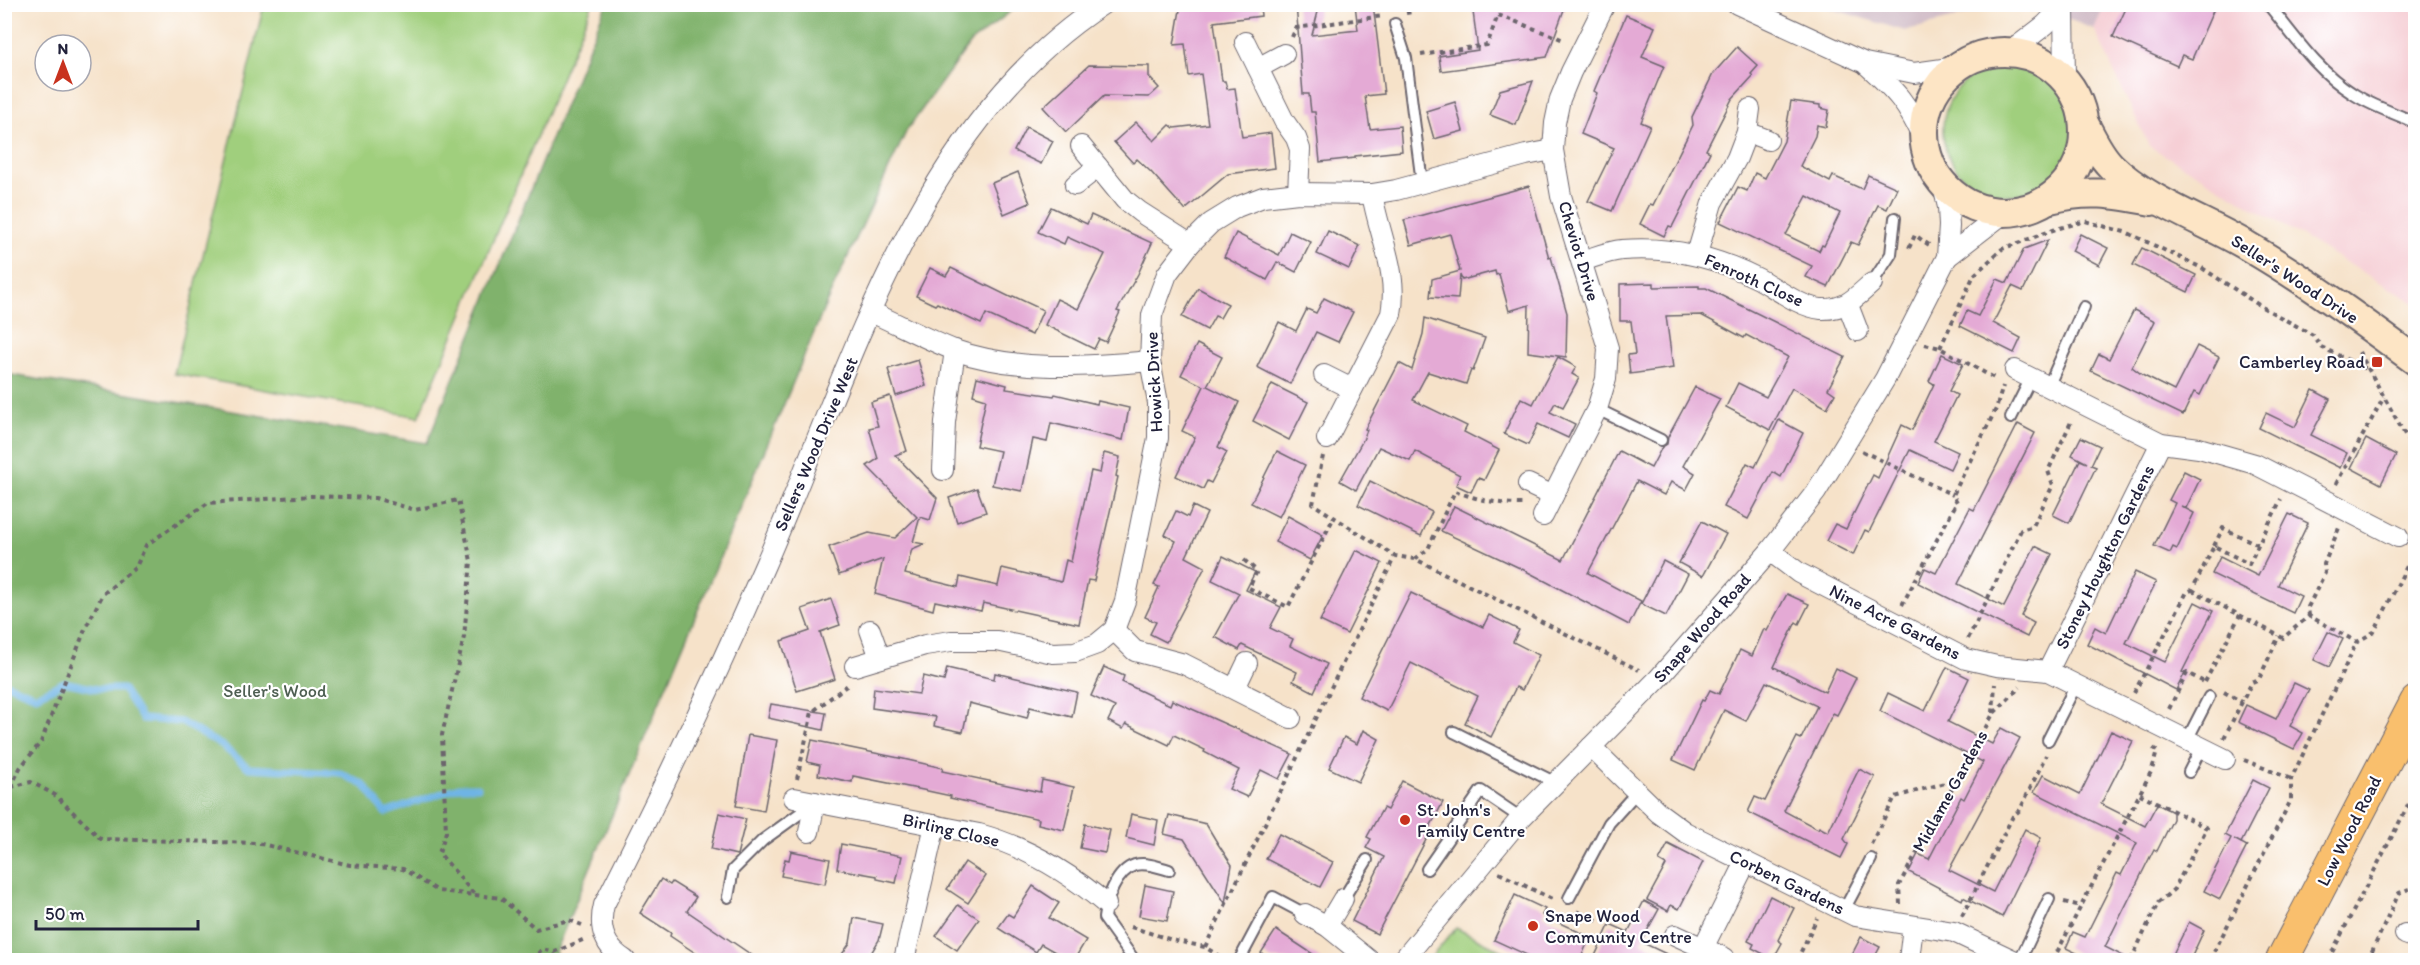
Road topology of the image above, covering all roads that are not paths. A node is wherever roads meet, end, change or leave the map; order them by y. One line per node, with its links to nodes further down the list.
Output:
1 (1103, 4): 39 (street, Sellers Wood Drive West)
2 (1605, 4): 21 (street, Cheviot Drive)
3 (1737, 4): 10 (street)
4 (2268, 4): 16 (lane)
5 (2064, 6): 8 (street); 13 (street)
6 (1394, 20): 24 (lane)
7 (1245, 42): 12 (street)
8 (2010, 52): 11 (street); 13 (street)
9 (1284, 54): 12 (street)
10 (1865, 63): 11 (street); 19 (street)
11 (1957, 67): 19 (street)
12 (1258, 68): 26 (street)
13 (2065, 79): 15 (street)
14 (1750, 108): 17 (street, Fenroth Close)
15 (2084, 123): 28 (street); 29 (street, Seller's Wood Drive)
16 (2415, 123)
17 (1747, 132): 18 (street); 33 (street, Fenroth Close)
18 (1768, 140)
19 (1924, 140): 23 (street)
20 (1081, 146): 22 (street)
21 (1553, 150): 24 (street, Howick Drive); 35 (street, Cheviot Drive)
22 (1098, 167): 25 (street); 32 (street)
23 (1942, 182): 30 (street); 34 (street, Snape Wood Road)
24 (1422, 183): 27 (street, Howick Drive)
25 (1075, 185)
26 (1298, 193): 27 (street, Howick Drive); 32 (street, Howick Drive)
27 (1372, 195): 46 (street)
28 (2050, 199): 29 (street, Seller's Wood Drive); 30 (street)
29 (2169, 205): 43 (street, Seller's Wood Drive)
30 (2004, 213): 34 (street, Snape Wood Road)
31 (1895, 218): 36 (lane)
32 (1190, 244): 42 (street, Howick Drive)
33 (1697, 254): 35 (street, Fenroth Close); 37 (street, Fenroth Close)
34 (1947, 257): 57 (street, Snape Wood Road)
35 (1582, 261): 47 (street, Cheviot Drive)
36 (1872, 283): 37 (street)
37 (1848, 305): 40 (street)
38 (2084, 307): 45 (lane)
39 (871, 312): 41 (street); 100 (street, Sellers Wood Drive West)
40 (1858, 331)
41 (955, 350): 42 (street); 52 (street)
42 (1150, 361): 59 (street, Howick Drive)
43 (2415, 361)
44 (1324, 375): 46 (street)
45 (2031, 378): 48 (lane); 51 (street, Stoney Houghton Gardens)
46 (1352, 389): 49 (street)
47 (1597, 409): 50 (lane); 54 (street, Cheviot Drive)
48 (2011, 418)
49 (1327, 439)
50 (1661, 441)
51 (2161, 443): 56 (street, Stoney Houghton Gardens); 63 (street, Stoney Houghton Gardens)
52 (943, 470)
53 (1528, 484): 54 (street)
54 (1553, 496): 55 (street, Cheviot Drive)
55 (1543, 516)
56 (2398, 537)
57 (1770, 551): 63 (street, Nine Acre Gardens); 72 (street, Snape Wood Road)
58 (870, 630): 60 (street)
59 (1114, 630): 60 (street); 65 (street)
60 (880, 658): 62 (street)
61 (1247, 663): 65 (street)
62 (855, 666)
63 (2048, 671): 64 (street, Nine Acre Gardens)
64 (2076, 685): 70 (lane); 73 (street, Nine Acre Gardens)
65 (1235, 688): 68 (street)
66 (2209, 697): 73 (lane)
67 (2415, 702): 108 (main road, Low Wood Road)
68 (1291, 718)
69 (1454, 732): 75 (lane)
70 (2048, 740)
71 (2415, 743): 109 (main road, Low Wood Road)
72 (1591, 747): 75 (street, Snape Wood Road); 76 (street, Corben Gardens)
73 (2207, 750): 74 (lane)
74 (2189, 772)
75 (1556, 783): 79 (street, Snape Wood Road)
76 (1636, 793): 84 (street, Corben Gardens); 88 (lane)
77 (794, 798): 78 (street, Birling Close)
78 (815, 802): 80 (street, Birling Close); 81 (street); 87 (lane)
79 (1521, 818): 85 (lane); 104 (street, Snape Wood Road)
80 (934, 825): 92 (street, Birling Close); 101 (street)
81 (809, 832)
82 (1871, 859): 91 (lane)
83 (1367, 860): 90 (lane)
84 (1746, 862): 91 (street, Corben Gardens); 97 (street)
85 (1427, 869)
86 (1169, 870): 92 (lane)
87 (728, 897)
88 (1569, 898)
89 (2049, 898): 107 (lane)
90 (1343, 899): 95 (street)
91 (1844, 910): 94 (street, Corben Gardens)
92 (1105, 911): 102 (lane, Birling Close)
93 (1305, 914): 95 (street); 98 (lane)
94 (1907, 925): 105 (street); 106 (street, Corben Gardens)
95 (1326, 926): 103 (street)
96 (1674, 935): 97 (street)
97 (1703, 948): 99 (street)
98 (1241, 957)
99 (1725, 958)
100 (626, 960)
101 (904, 960)
102 (1134, 960)
103 (1369, 960)
104 (1403, 960)
105 (1909, 960)
106 (2013, 960)
107 (2020, 960)
108 (2282, 960)
109 (2304, 960)

